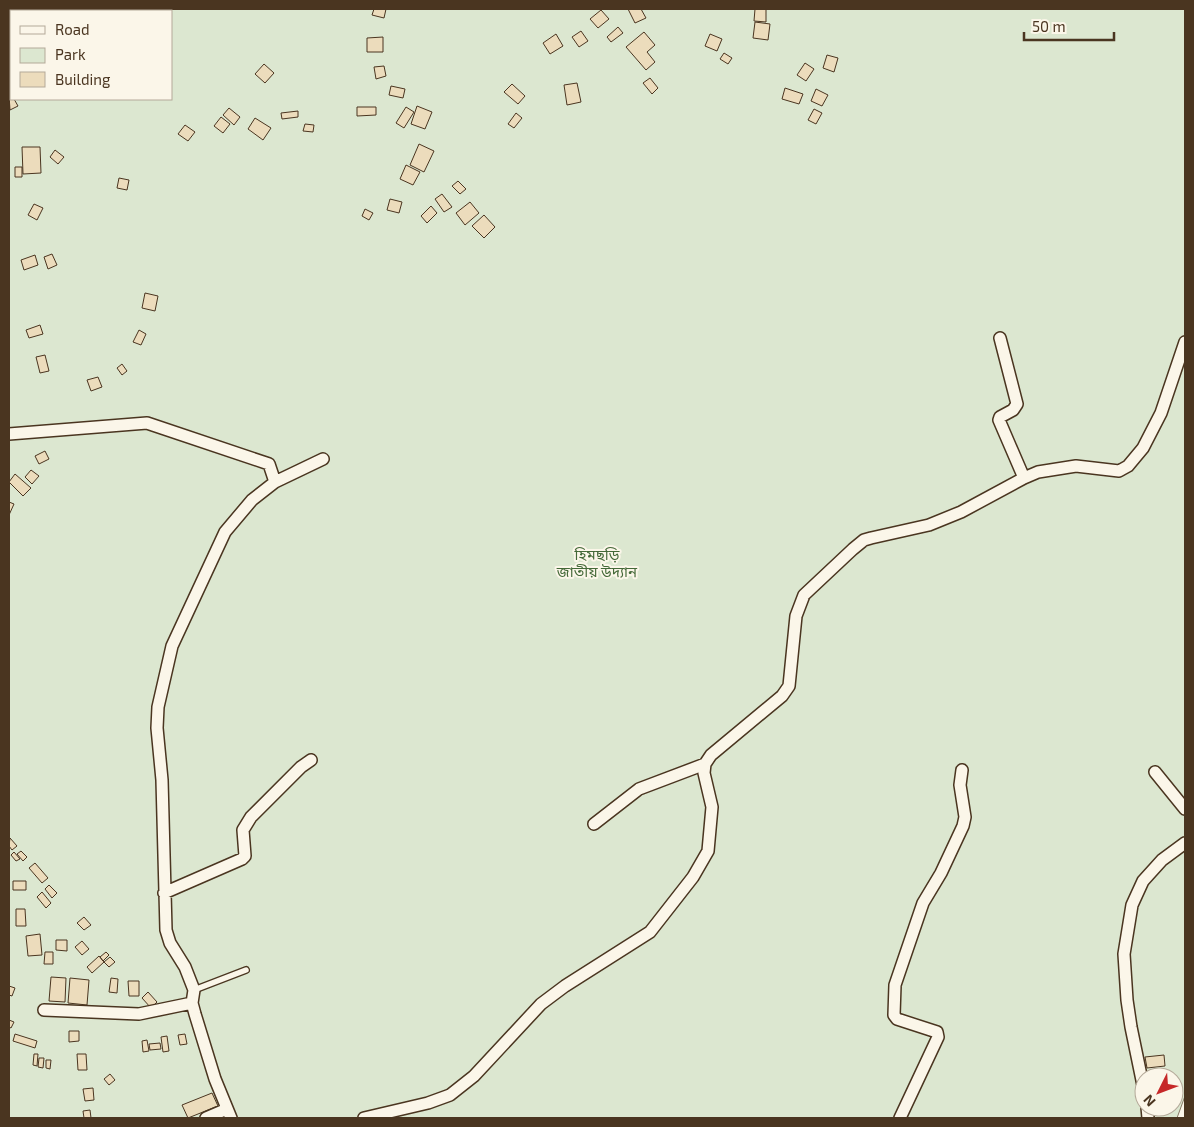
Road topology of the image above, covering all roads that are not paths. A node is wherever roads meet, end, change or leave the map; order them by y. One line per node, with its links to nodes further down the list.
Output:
1 (1000, 338): 5 (street)
2 (1185, 342): 5 (street)
3 (9, 434): 6 (street)
4 (323, 459): 6 (street)
5 (1024, 478): 8 (street)
6 (275, 482): 14 (street)
7 (311, 760): 14 (street)
8 (705, 764): 12 (street); 22 (street)
9 (962, 770): 23 (street)
10 (1155, 772): 11 (street)
11 (1185, 809)
12 (594, 824)
13 (1185, 843): 19 (street)
14 (164, 893): 16 (street)
15 (246, 970): 16 (lane)
16 (194, 990): 17 (street)
17 (192, 1003): 18 (street); 20 (street)
18 (44, 1010)
19 (1138, 1067)
20 (229, 1114): 21 (street)
21 (206, 1118)
22 (364, 1118)
23 (900, 1118)

